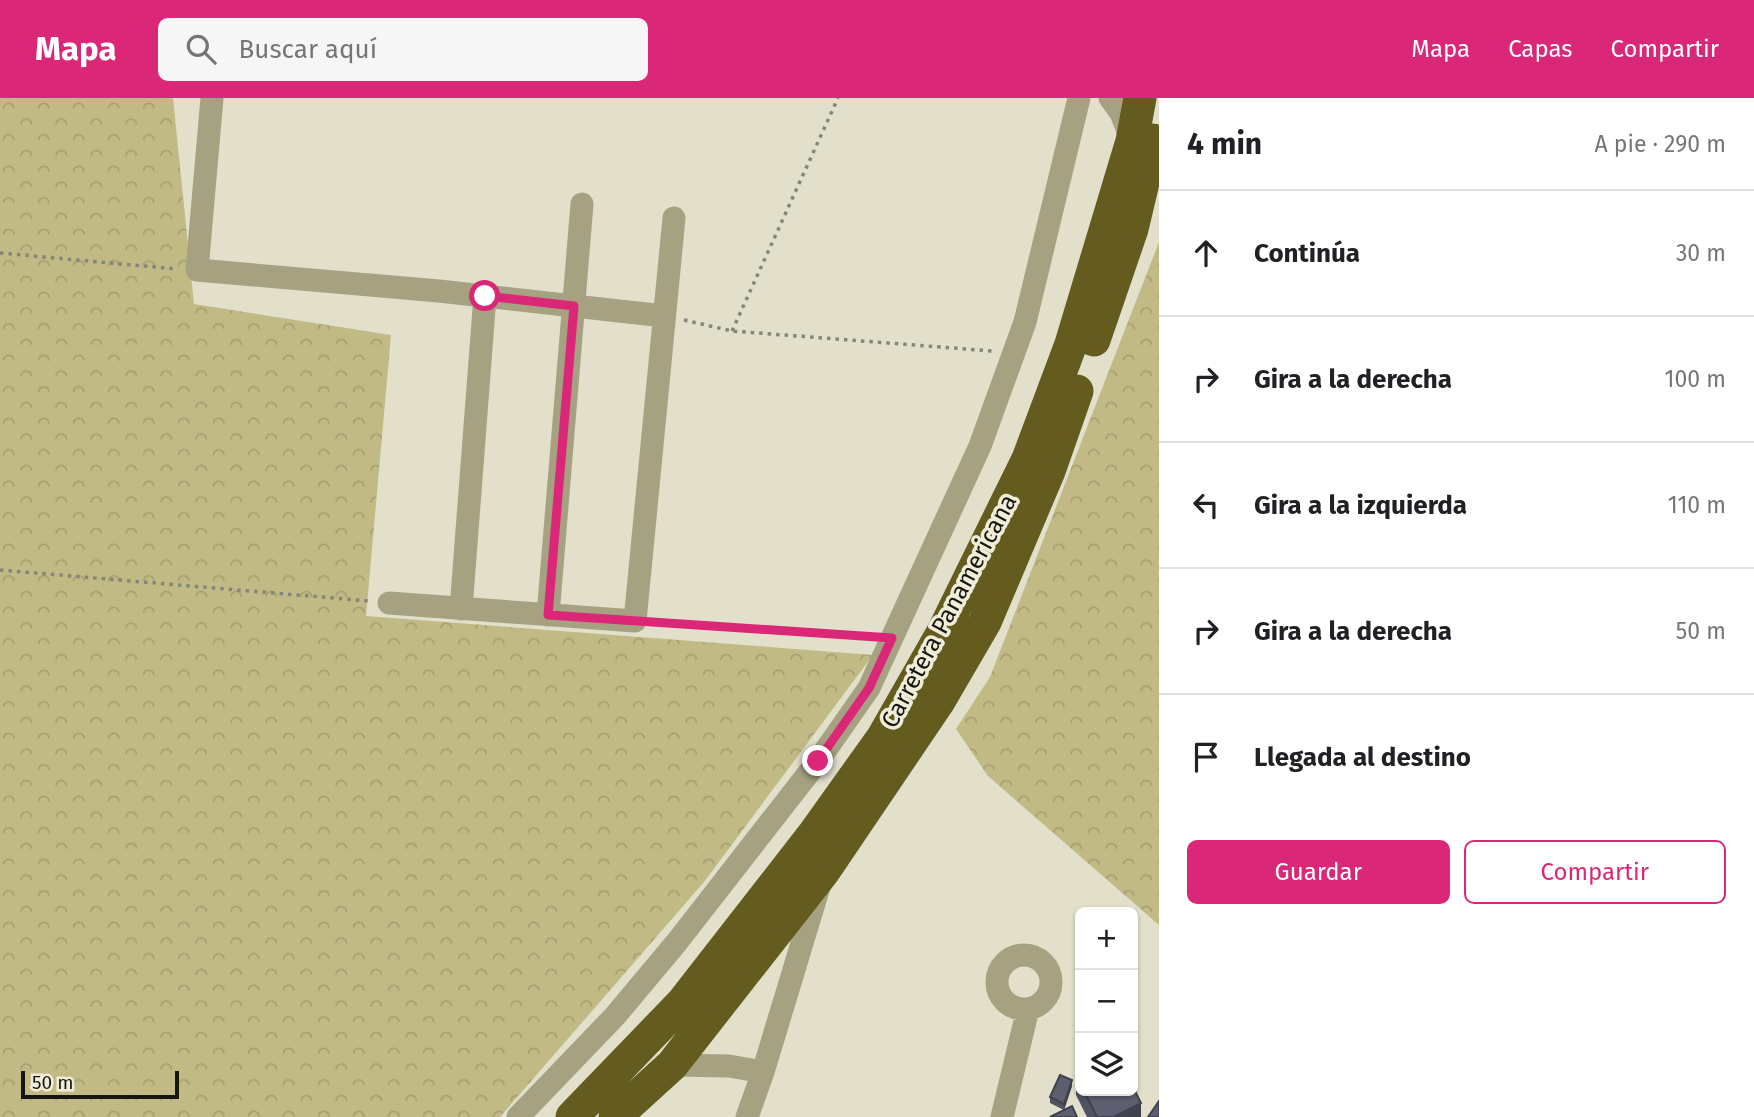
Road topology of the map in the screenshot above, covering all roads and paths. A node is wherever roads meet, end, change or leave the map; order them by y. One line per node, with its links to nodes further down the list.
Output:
1 (212, 98): 11 (street)
2 (838, 98): 15 (path)
3 (1079, 98): 16 (street)
4 (1110, 98): 7 (street)
5 (1140, 98): 7 (highway, Carretera Panamericana)
6 (1159, 115): 23 (highway, Carretera Panamericana)
7 (1132, 141): 28 (highway, Carretera Panamericana)
8 (582, 204): 13 (street)
9 (674, 218): 14 (street)
10 (0, 253): 11 (path)
11 (197, 271): 12 (street)
12 (485, 296): 13 (street); 19 (street)
13 (574, 306): 14 (street); 20 (street)
14 (664, 316): 15 (path); 21 (street)
15 (732, 331): 16 (path)
16 (1014, 352): 22 (street)
17 (0, 570): 18 (path)
18 (389, 603): 19 (street)
19 (461, 608): 20 (street)
20 (548, 615): 21 (street)
21 (635, 621): 22 (path)
22 (892, 638): 27 (street)
23 (824, 871): 25 (highway, Carretera Panamericana); 26 (street)
24 (1028, 1009): 31 (street)
25 (672, 1065): 26 (street); 29 (highway, Carretera Panamericana)
26 (763, 1072): 30 (street)
27 (518, 1117)
28 (572, 1117)
29 (615, 1117)
30 (747, 1117)
31 (1002, 1117)

